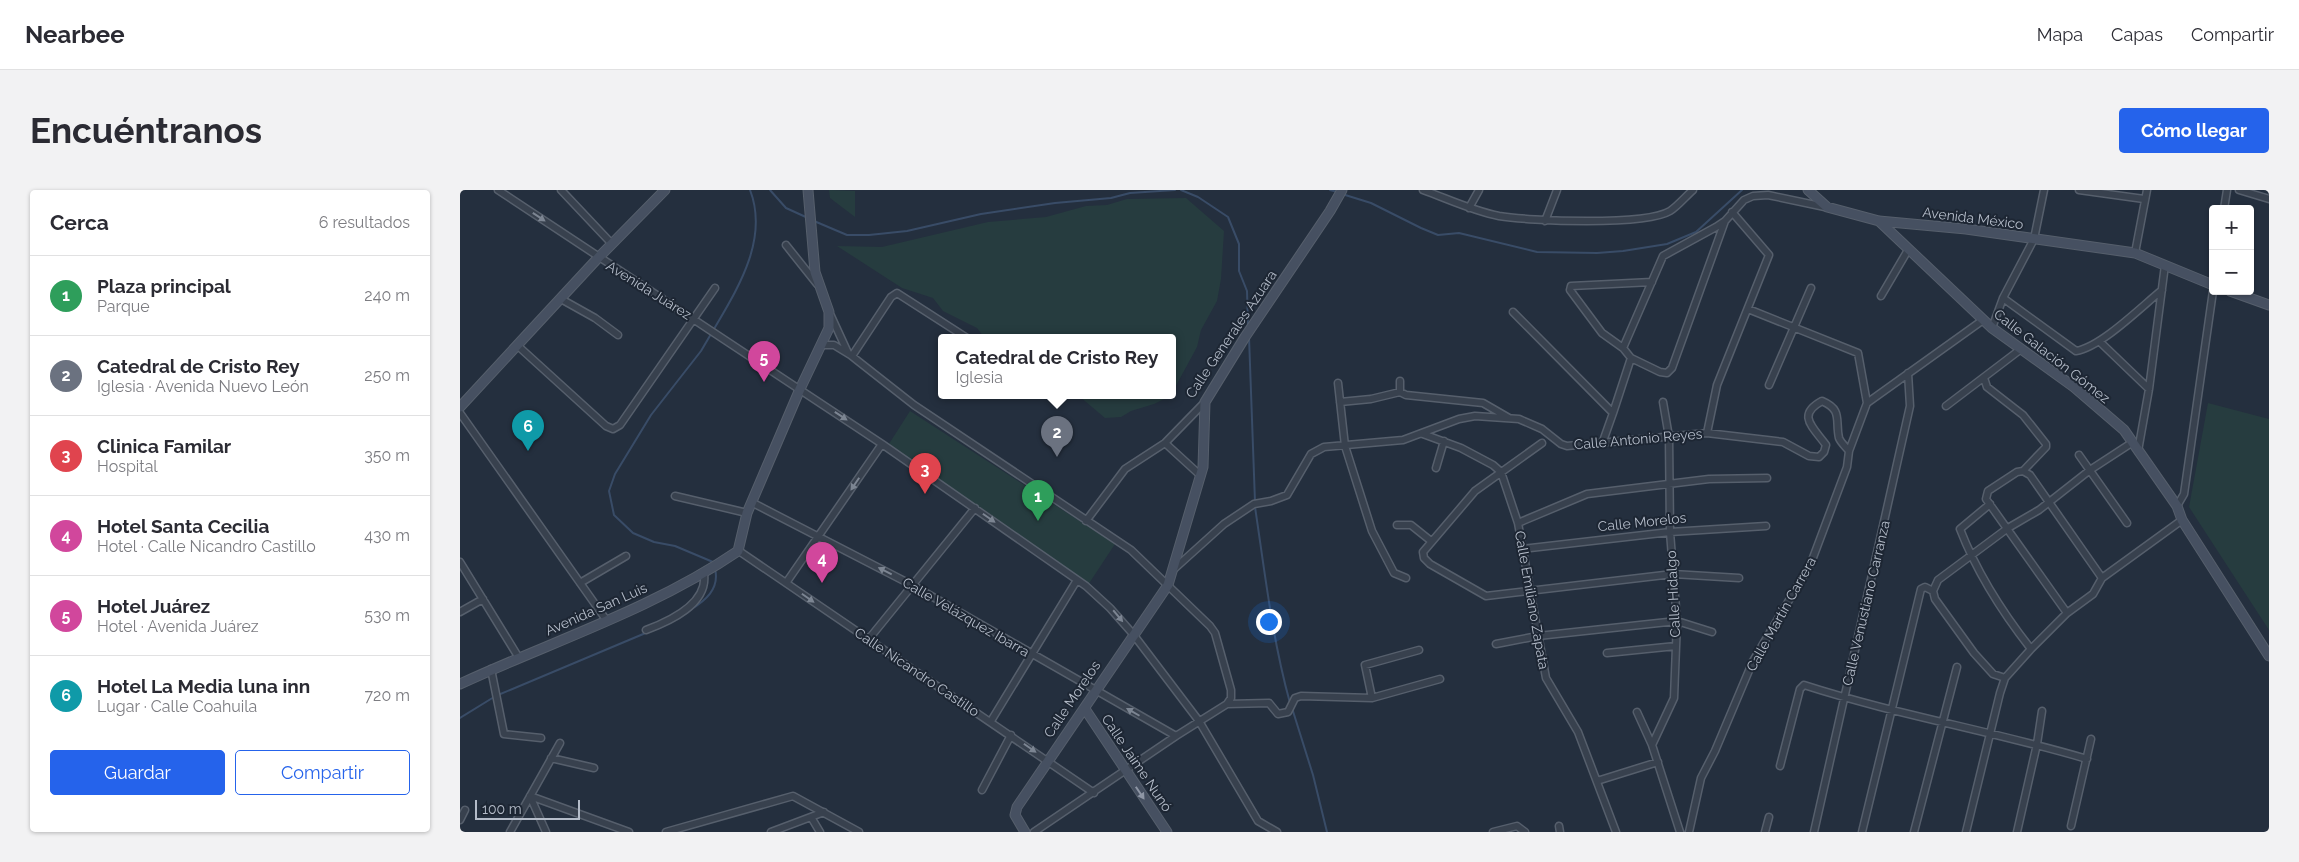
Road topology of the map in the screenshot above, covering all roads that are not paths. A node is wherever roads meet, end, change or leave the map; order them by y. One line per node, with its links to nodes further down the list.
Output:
1 (498, 190): 30 (street, Avenida Juárez, one-way to 30)
2 (562, 190): 26 (street)
3 (665, 190): 26 (street)
4 (808, 190): 34 (street)
5 (1342, 190): 68 (street, Calle Generales Azuara)
6 (1423, 190): 20 (street)
7 (1479, 190): 20 (street)
8 (1557, 190): 22 (street)
9 (1693, 190): 22 (street)
10 (1808, 190): 19 (street)
11 (2044, 190): 25 (street)
12 (2078, 190): 16 (street)
13 (2147, 190): 16 (street)
14 (2227, 190): 18 (street)
15 (2239, 190): 17 (street)
16 (2144, 199): 29 (street)
17 (2269, 199)
18 (2225, 205)
19 (1827, 207): 21 (street, Avenida México); 24 (street, Avenida México)
20 (1469, 208): 22 (street)
21 (1732, 212): 23 (street, Avenida México); 44 (street)
22 (1544, 220)
23 (1725, 221): 32 (street); 59 (street)
24 (1879, 221): 25 (street, Avenida México); 28 (street, Calle Galación Gómez)
25 (2034, 239): 29 (street, Avenida México); 41 (street)
26 (612, 244): 30 (street)
27 (786, 245): 34 (street)
28 (1908, 250): 40 (street); 48 (street, Calle Galación Gómez)
29 (2135, 253): 31 (street, Avenida México)
30 (598, 258): 42 (street); 47 (street, Avenida Juárez)
31 (2165, 264): 33 (street, Avenida México); 37 (street)
32 (1652, 282): 56 (street); 56 (street)
33 (2209, 283)
34 (818, 285): 45 (street)
35 (715, 288): 47 (street)
36 (1811, 288): 49 (street)
37 (2162, 290): 53 (street); 66 (street)
38 (2212, 295): 101 (street)
39 (2241, 295): 43 (street)
40 (1881, 296)
41 (2003, 298): 50 (street); 53 (street)
42 (560, 299): 52 (street); 55 (street)
43 (2269, 305)
44 (1748, 309): 49 (street); 77 (street)
45 (830, 312): 54 (street); 58 (street)
46 (1513, 312): 75 (street)
47 (694, 317): 55 (street); 65 (street, Avenida Juárez)
48 (1983, 320): 50 (street, Calle Galación Gómez); 60 (street)
49 (1795, 327): 64 (street); 71 (street)
50 (1992, 328): 57 (street, Calle Galación Gómez)
51 (961, 334): 58 (street)
52 (618, 335)
53 (2098, 341): 66 (street)
54 (822, 345): 58 (street); 65 (street)
55 (518, 346): 72 (street)
56 (1623, 348): 59 (street)
57 (2021, 350): 61 (street); 81 (street, Calle Galación Gómez)
58 (852, 356): 105 (street)
59 (1631, 358): 75 (street)
60 (1908, 373): 71 (street); 157 (street, Calle Venustiano Carranza)
61 (1984, 378): 73 (street); 92 (street)
62 (1400, 381): 67 (street)
63 (1338, 383): 69 (street)
64 (1769, 385)
65 (800, 389): 84 (street, Avenida Juárez, one-way to 84); 99 (street)
66 (2149, 389): 88 (street)
67 (1400, 392): 69 (street); 76 (street)
68 (1205, 402): 82 (street, Calle Generales Azuara); 94 (street, Calle Morelos)
69 (1340, 402): 86 (street)
70 (1663, 402): 79 (street, Calle Hidalgo)
71 (1868, 404): 87 (street, Calle Martín Carrera)
72 (460, 406)
73 (1946, 406)
74 (460, 413): 126 (street)
75 (1613, 413): 85 (street)
76 (1510, 418): 78 (street, Calle Antonio Reyes); 85 (street, Calle Antonio Reyes)
77 (1707, 433): 79 (street, Calle Antonio Reyes); 87 (street, Calle Antonio Reyes)
78 (1423, 434): 80 (street); 86 (street, Calle Antonio Reyes)
79 (1669, 437): 85 (street, Calle Antonio Reyes); 96 (street, Calle Hidalgo)
80 (1444, 441): 90 (street); 93 (street)
81 (2133, 442): 88 (street, Calle Galación Gómez); 91 (street)
82 (1165, 443): 94 (street); 105 (street, Calle Generales Azuara)
83 (1542, 443): 93 (street)
84 (882, 444): 102 (street, Avenida Juárez); 112 (street, one-way to 112)
85 (1602, 444)
86 (1345, 446): 119 (street, Calle Antonio Reyes); 122 (street)
87 (1849, 451): 206 (street, Calle Martín Carrera)
88 (2138, 451): 101 (street, Calle Galación Gómez)
89 (2079, 455): 91 (street)
90 (1436, 468)
91 (2090, 470): 98 (street); 107 (street)
92 (2023, 471): 98 (street); 100 (street)
93 (1502, 472): 106 (street, Calle Emiliano Zapata); 113 (street)
94 (1200, 475): 119 (street, Calle Morelos)
95 (1767, 478): 96 (street)
96 (1671, 485): 106 (street); 111 (street, Calle Hidalgo)
97 (675, 496): 103 (street)
98 (2049, 501): 110 (street); 124 (street)
99 (753, 503): 103 (street); 112 (street, Calle Velázquez Ibarra)
100 (1990, 504): 110 (street); 117 (street)
101 (2177, 506): 104 (street, Calle Galación Gómez)
102 (975, 508): 125 (street, Avenida Juárez, one-way to 125); 128 (street)
103 (747, 513): 115 (street)
104 (2182, 520): 124 (street); 148 (street, Calle Galación Gómez)
105 (1086, 521): 129 (street)
106 (1518, 523): 114 (street, Calle Emiliano Zapata)
107 (2126, 523)
108 (1397, 525): 113 (street)
109 (1766, 526): 111 (street, Calle Morelos)
110 (2008, 528): 117 (street); 134 (street)
111 (1670, 532): 114 (street, Calle Morelos); 121 (street, Calle Hidalgo)
112 (819, 538): 127 (street); 128 (street, Calle Velázquez Ibarra, one-way to 112)
113 (1432, 541): 130 (street)
114 (1522, 549): 130 (street, Calle Emiliano Zapata)
115 (739, 551): 120 (street, Avenida San Luis); 127 (street, Calle Nicandro Castillo)
116 (626, 556): 126 (street)
117 (1971, 556): 131 (street); 144 (street)
118 (460, 562): 132 (street)
119 (1172, 571): 129 (street, Calle Morelos)
120 (706, 573): 136 (street, Avenida San Luis); 137 (street)
121 (1673, 574): 123 (street); 130 (street); 135 (street, Calle Hidalgo)
122 (1406, 578)
123 (1739, 578)
124 (2102, 578): 134 (street)
125 (1077, 580): 139 (street, Avenida Juárez, one-way to 139); 147 (street)
126 (580, 583): 136 (street)
127 (786, 583): 141 (street, Calle Nicandro Castillo, one-way to 141)
128 (912, 585): 141 (street); 147 (street, Calle Velázquez Ibarra)
129 (1168, 585): 139 (street, Calle Morelos); 158 (street)
130 (1531, 590): 140 (street, Calle Emiliano Zapata)
131 (1933, 591): 152 (street); 160 (street)
132 (483, 599): 133 (street); 149 (street)
133 (460, 612)
134 (2067, 613): 144 (street)
135 (1677, 620): 138 (street); 140 (street); 143 (street, Calle Hidalgo)
136 (607, 621): 149 (street, Avenida San Luis)
137 (646, 630)
138 (1712, 632)
139 (1133, 634): 155 (street, Calle Morelos); 164 (street, Avenida Juárez)
140 (1538, 636): 142 (street); 181 (street, Calle Emiliano Zapata)
141 (868, 640): 163 (street, Calle Nicandro Castillo)
142 (1496, 644)
143 (1676, 646): 146 (street); 173 (street, Calle Hidalgo)
144 (2031, 649): 152 (street)
145 (1419, 650): 156 (street)
146 (1607, 653)
147 (1032, 655): 155 (street, Calle Velázquez Ibarra); 163 (street)
148 (2269, 656)
149 (519, 658): 151 (street, Avenida San Luis)
150 (1956, 667): 165 (street)
151 (491, 669): 154 (street, Avenida San Luis); 169 (street)
152 (2005, 678): 166 (street)
153 (1440, 679): 156 (street)
154 (460, 684)
155 (1095, 690): 159 (street, Calle Morelos); 168 (street, Calle Velázquez Ibarra, one-way to 155)
156 (1372, 698): 158 (street)
157 (1844, 698): 160 (street); 178 (street); 208 (street, Calle Venustiano Carranza)
158 (1227, 704): 164 (street)
159 (1084, 709): 176 (street, Calle Morelos); 180 (street, Calle Jaime Nunó)
160 (1891, 710): 165 (street); 209 (street)
161 (2042, 711): 172 (street)
162 (1637, 712): 173 (street)
163 (991, 721): 167 (street, Calle Nicandro Castillo)
164 (1199, 721): 168 (street); 201 (street, Avenida Juárez)
165 (1942, 722): 166 (street); 210 (street)
166 (1990, 734): 172 (street); 211 (street)
167 (1011, 735): 176 (street, Calle Nicandro Castillo, one-way to 176); 182 (street)
168 (1176, 736): 180 (street)
169 (541, 738)
170 (2091, 739): 175 (street)
171 (560, 742): 174 (street)
172 (2037, 744): 175 (street); 212 (street)
173 (1652, 745): 177 (street)
174 (551, 758): 179 (street); 184 (street)
175 (2087, 759): 190 (street)
176 (1047, 760): 183 (street, Calle Nicandro Castillo); 198 (street, Calle Morelos)
177 (1658, 762): 181 (street); 205 (street)
178 (1780, 766)
179 (594, 768)
180 (1126, 771): 183 (street); 200 (street, Calle Jaime Nunó, one-way to 200)
181 (1597, 781): 204 (street, Calle Emiliano Zapata)
182 (982, 790)
183 (1094, 793): 199 (street)
184 (530, 796): 192 (street); 193 (street); 194 (street)
185 (465, 810): 189 (street)
186 (824, 812): 187 (street); 195 (street); 197 (street)
187 (811, 817): 191 (street); 196 (street)
188 (1769, 817): 207 (street)
189 (460, 820)
190 (2071, 826)
191 (774, 831)
192 (510, 832)
193 (546, 832)
194 (629, 832)
195 (670, 832)
196 (820, 832)
197 (859, 832)
198 (1024, 832)
199 (1034, 832)
200 (1167, 832)
201 (1277, 832)
202 (1493, 832): 203 (street)
203 (1525, 832)
204 (1616, 832)
205 (1680, 832)
206 (1689, 832)
207 (1765, 832)
208 (1814, 832)
209 (1862, 832)
210 (1914, 832)
211 (1966, 832)
212 (2017, 832)

